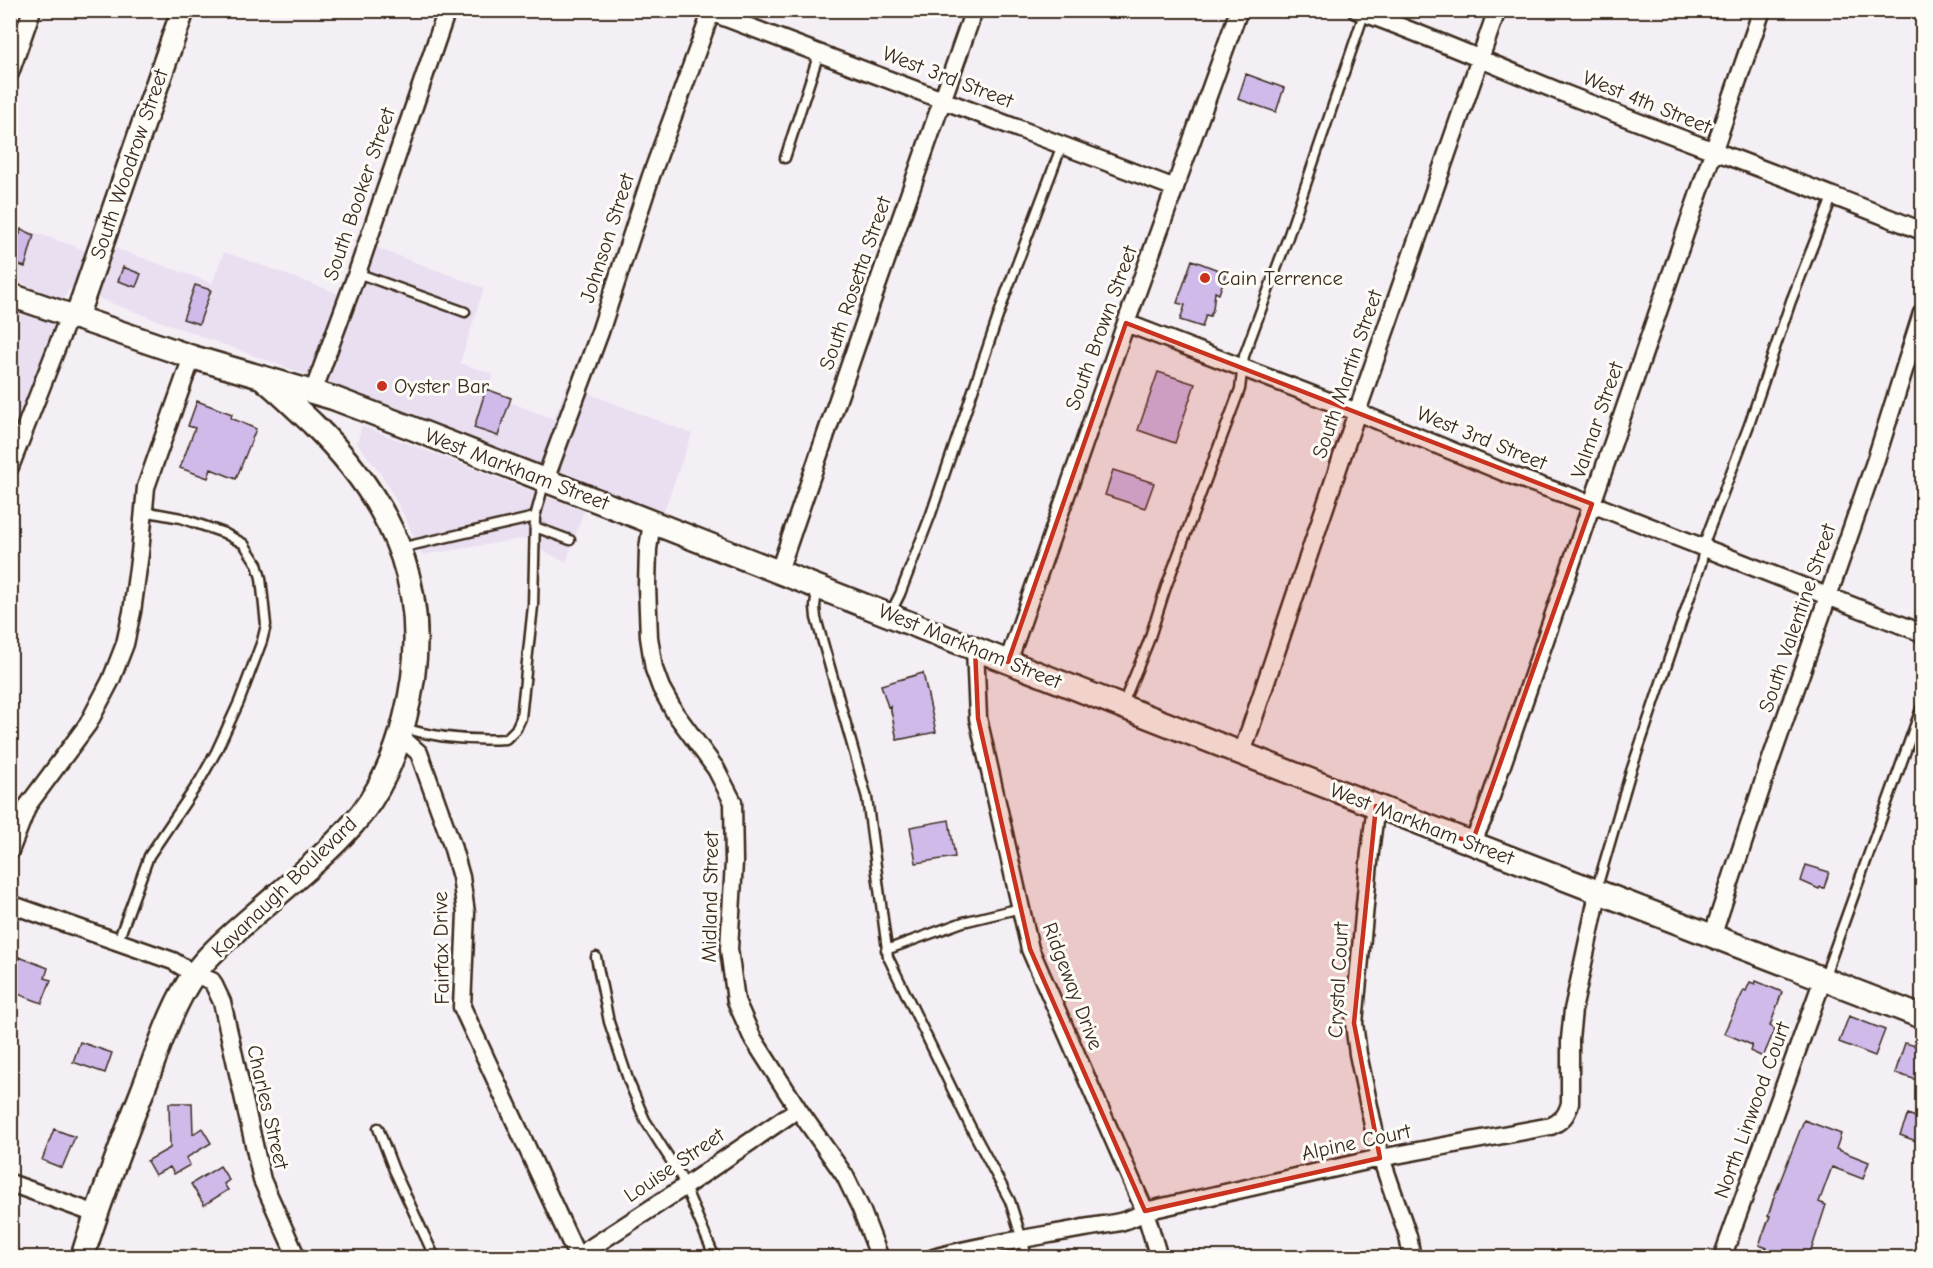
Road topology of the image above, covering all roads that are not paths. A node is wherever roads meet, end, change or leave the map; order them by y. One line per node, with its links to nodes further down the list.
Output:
1 (33, 10): 12 (street)
2 (183, 10): 24 (main road, South Woodrow Street)
3 (447, 10): 20 (street, South Booker Street)
4 (974, 10): 13 (street, South Rosetta Street)
5 (1239, 10): 17 (street, South Brown Street)
6 (1497, 10): 11 (street, South Martin Street)
7 (1762, 10): 15 (street, Valmar Street)
8 (709, 11): 10 (street, West 3rd Street); 32 (street, Johnson Street)
9 (1362, 11): 11 (street, West 4th Street); 27 (lane)
10 (819, 53): 13 (street, West 3rd Street); 16 (lane)
11 (1481, 58): 15 (street, West 4th Street); 30 (street, South Martin Street)
12 (10, 73)
13 (943, 99): 14 (street, West 3rd Street); 41 (street, South Rosetta Street)
14 (1062, 144): 17 (street, West 3rd Street); 44 (lane)
15 (1714, 152): 18 (street, West 4th Street); 33 (street, Valmar Street)
16 (785, 158)
17 (1175, 188): 25 (street, South Brown Street)
18 (1833, 195): 19 (street, West 4th Street); 40 (lane)
19 (1923, 231)
20 (357, 273): 22 (lane); 29 (street, South Booker Street)
21 (10, 295): 24 (main road, West Markham Street)
22 (465, 312)
23 (1923, 313): 43 (street, South Valentine Street)
24 (72, 317): 26 (main road, West Markham Street); 31 (street)
25 (1126, 323): 27 (street, West 3rd Street); 47 (street, South Brown Street)
26 (192, 357): 28 (main road, West Markham Street); 34 (street)
27 (1243, 368): 30 (street, West 3rd Street); 48 (lane)
28 (260, 377): 29 (main road, West Markham Street); 39 (main road, Kavanaugh Boulevard)
29 (313, 392): 32 (main road, West Markham Street)
30 (1358, 412): 33 (street, West 3rd Street); 51 (street, South Martin Street)
31 (10, 467)
32 (545, 480): 35 (lane); 36 (main road, West Markham Street)
33 (1592, 504): 40 (street, West 3rd Street); 53 (street, Valmar Street)
34 (142, 511): 54 (street); 59 (lane)
35 (535, 517): 37 (lane); 39 (lane)
36 (652, 522): 41 (main road, West Markham Street); 65 (street, Midland Street)
37 (535, 527): 38 (lane); 50 (lane)
38 (570, 540)
39 (400, 548): 50 (main road, Kavanaugh Boulevard)
40 (1704, 549): 43 (street, West 3rd Street); 55 (lane)
41 (779, 571): 42 (main road, West Markham Street)
42 (818, 586): 44 (main road, West Markham Street); 60 (lane)
43 (1828, 596): 45 (street, West 3rd Street); 58 (street, South Valentine Street)
44 (890, 615): 46 (main road, West Markham Street)
45 (1923, 633)
46 (975, 648): 47 (main road, West Markham Street); 57 (street, Ridgeway Drive)
47 (1008, 662): 48 (main road, West Markham Street)
48 (1122, 706): 51 (main road, West Markham Street)
49 (1923, 706): 63 (lane)
50 (402, 732): 62 (main road, Kavanaugh Boulevard); 76 (street, Fairfax Drive)
51 (1242, 753): 52 (main road, West Markham Street)
52 (1376, 806): 53 (main road, West Markham Street); 67 (street, Crystal Court)
53 (1472, 843): 55 (main road, West Markham Street)
54 (10, 851)
55 (1596, 891): 58 (main road, West Markham Street); 67 (street, Alpine Court)
56 (10, 904): 59 (street, Charles Street)
57 (1021, 908): 60 (lane); 70 (street, Ridgeway Drive)
58 (1712, 937): 63 (main road, West Markham Street)
59 (118, 941): 62 (street, Charles Street)
60 (886, 950): 72 (lane)
61 (596, 957): 69 (lane)
62 (194, 974): 71 (main road, Kavanaugh Boulevard); 74 (street, Charles Street)
63 (1823, 979): 64 (main road, West Markham Street); 83 (street, North Linwood Court)
64 (1923, 1017)
65 (798, 1109): 69 (street, Louise Street); 78 (street, Midland Street)
66 (378, 1128): 75 (lane)
67 (1380, 1158): 70 (street, Alpine Court); 82 (street, Crystal Court)
68 (10, 1183): 71 (street)
69 (684, 1187): 76 (street, Louise Street); 77 (lane)
70 (1145, 1211): 72 (street, Alpine Court); 81 (street, Ridgeway Drive)
71 (96, 1214): 73 (main road, Kavanaugh Boulevard)
72 (1022, 1240): 79 (street, Alpine Court); 80 (lane)
73 (82, 1257)
74 (297, 1257)
75 (435, 1257)
76 (576, 1257)
77 (715, 1257)
78 (880, 1257)
79 (933, 1257)
80 (1026, 1257)
81 (1159, 1257)
82 (1412, 1257)
83 (1722, 1257)

